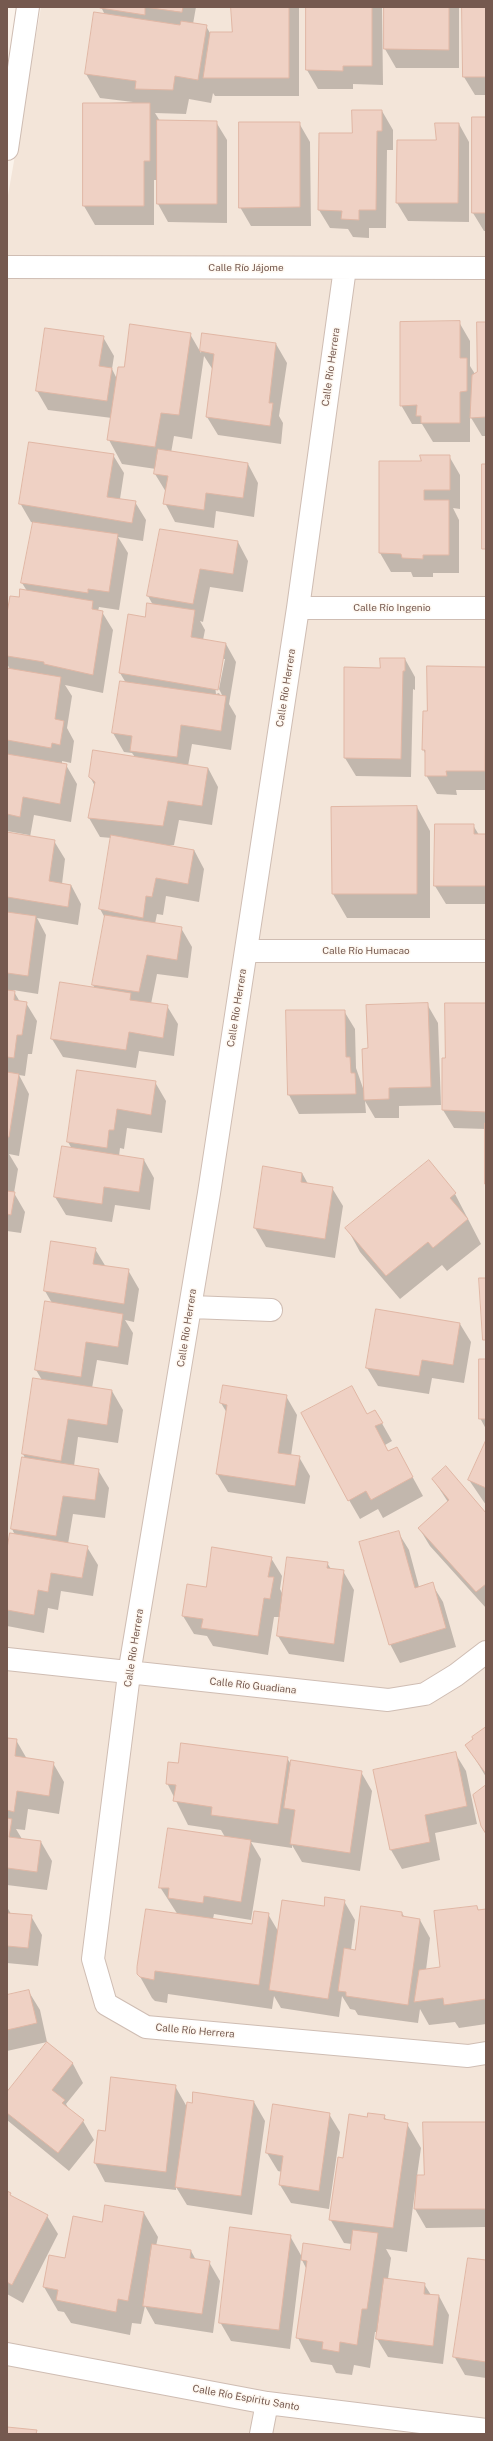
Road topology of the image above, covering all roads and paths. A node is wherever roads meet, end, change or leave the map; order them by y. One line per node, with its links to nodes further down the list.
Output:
1 (28, 7): 2 (street)
2 (7, 149)
3 (7, 267): 4 (street, Calle Río Jájome)
4 (345, 268): 5 (street, Calle Río Jájome); 6 (street, Calle Río Herrera)
5 (486, 268)
6 (298, 608): 7 (street, Calle Río Ingenio); 8 (street, Calle Río Herrera)
7 (486, 608)
8 (246, 951): 9 (street, Calle Río Humacao); 10 (street, Calle Río Herrera)
9 (486, 951)
10 (191, 1307): 11 (street); 14 (street, Calle Río Herrera)
11 (271, 1310)
12 (486, 1652): 14 (street, Calle Río Guadiana)
13 (7, 1659): 14 (street, Calle Río Guadiana)
14 (129, 1674): 15 (street, Calle Río Herrera)
15 (486, 2053)
16 (7, 2354): 17 (street, Calle Río Espíritu Santo)
17 (267, 2403): 18 (street, Calle Río Espíritu Santo); 19 (street)
18 (486, 2430)
19 (261, 2434)

